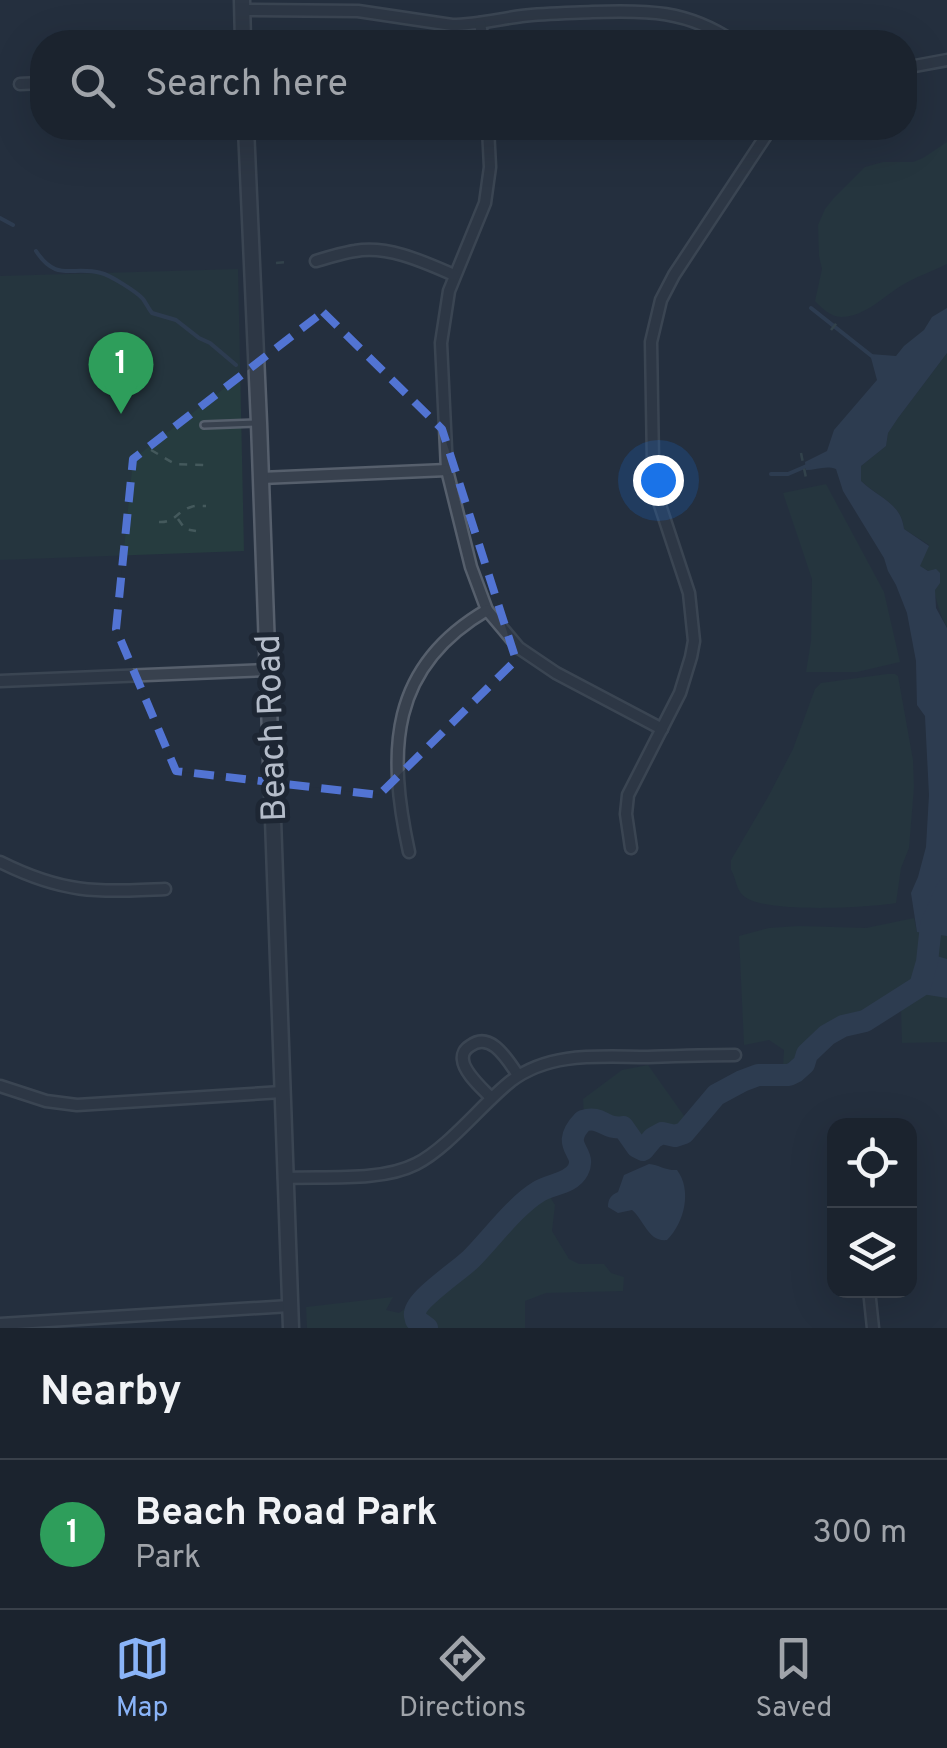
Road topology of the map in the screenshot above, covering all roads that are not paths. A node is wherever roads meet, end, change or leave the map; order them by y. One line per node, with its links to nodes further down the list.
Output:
1 (570, 0): 4 (street)
2 (242, 5): 3 (street); 6 (street)
3 (371, 6): 5 (street)
4 (571, 13): 5 (street); 8 (street)
5 (480, 23): 7 (street)
6 (243, 30)
7 (481, 30)
8 (711, 30)
9 (947, 60): 10 (street)
10 (917, 66)
11 (20, 84): 12 (street)
12 (30, 84)
13 (247, 140): 18 (street, Beach Road)
14 (489, 140): 17 (street)
15 (764, 140): 25 (street)
16 (316, 260): 17 (street)
17 (454, 275): 20 (street)
18 (259, 423): 19 (lane); 21 (street, Beach Road)
19 (204, 425)
20 (447, 470): 21 (street); 22 (street)
21 (261, 478): 23 (street, Beach Road)
22 (487, 610): 25 (street); 27 (street)
23 (268, 670): 24 (street); 33 (street, Beach Road)
24 (0, 681)
25 (662, 728): 26 (street)
26 (631, 848)
27 (409, 852)
28 (0, 862): 29 (street)
29 (165, 889)
30 (735, 1055): 31 (street)
31 (518, 1076): 34 (street); 34 (street)
32 (0, 1086): 33 (street)
33 (282, 1092): 35 (street, Beach Road)
34 (491, 1098): 35 (street)
35 (284, 1178): 37 (street, Beach Road)
36 (870, 1298): 40 (street)
37 (290, 1306): 38 (street); 39 (street, Beach Road)
38 (0, 1324)
39 (291, 1328)
40 (874, 1328)

